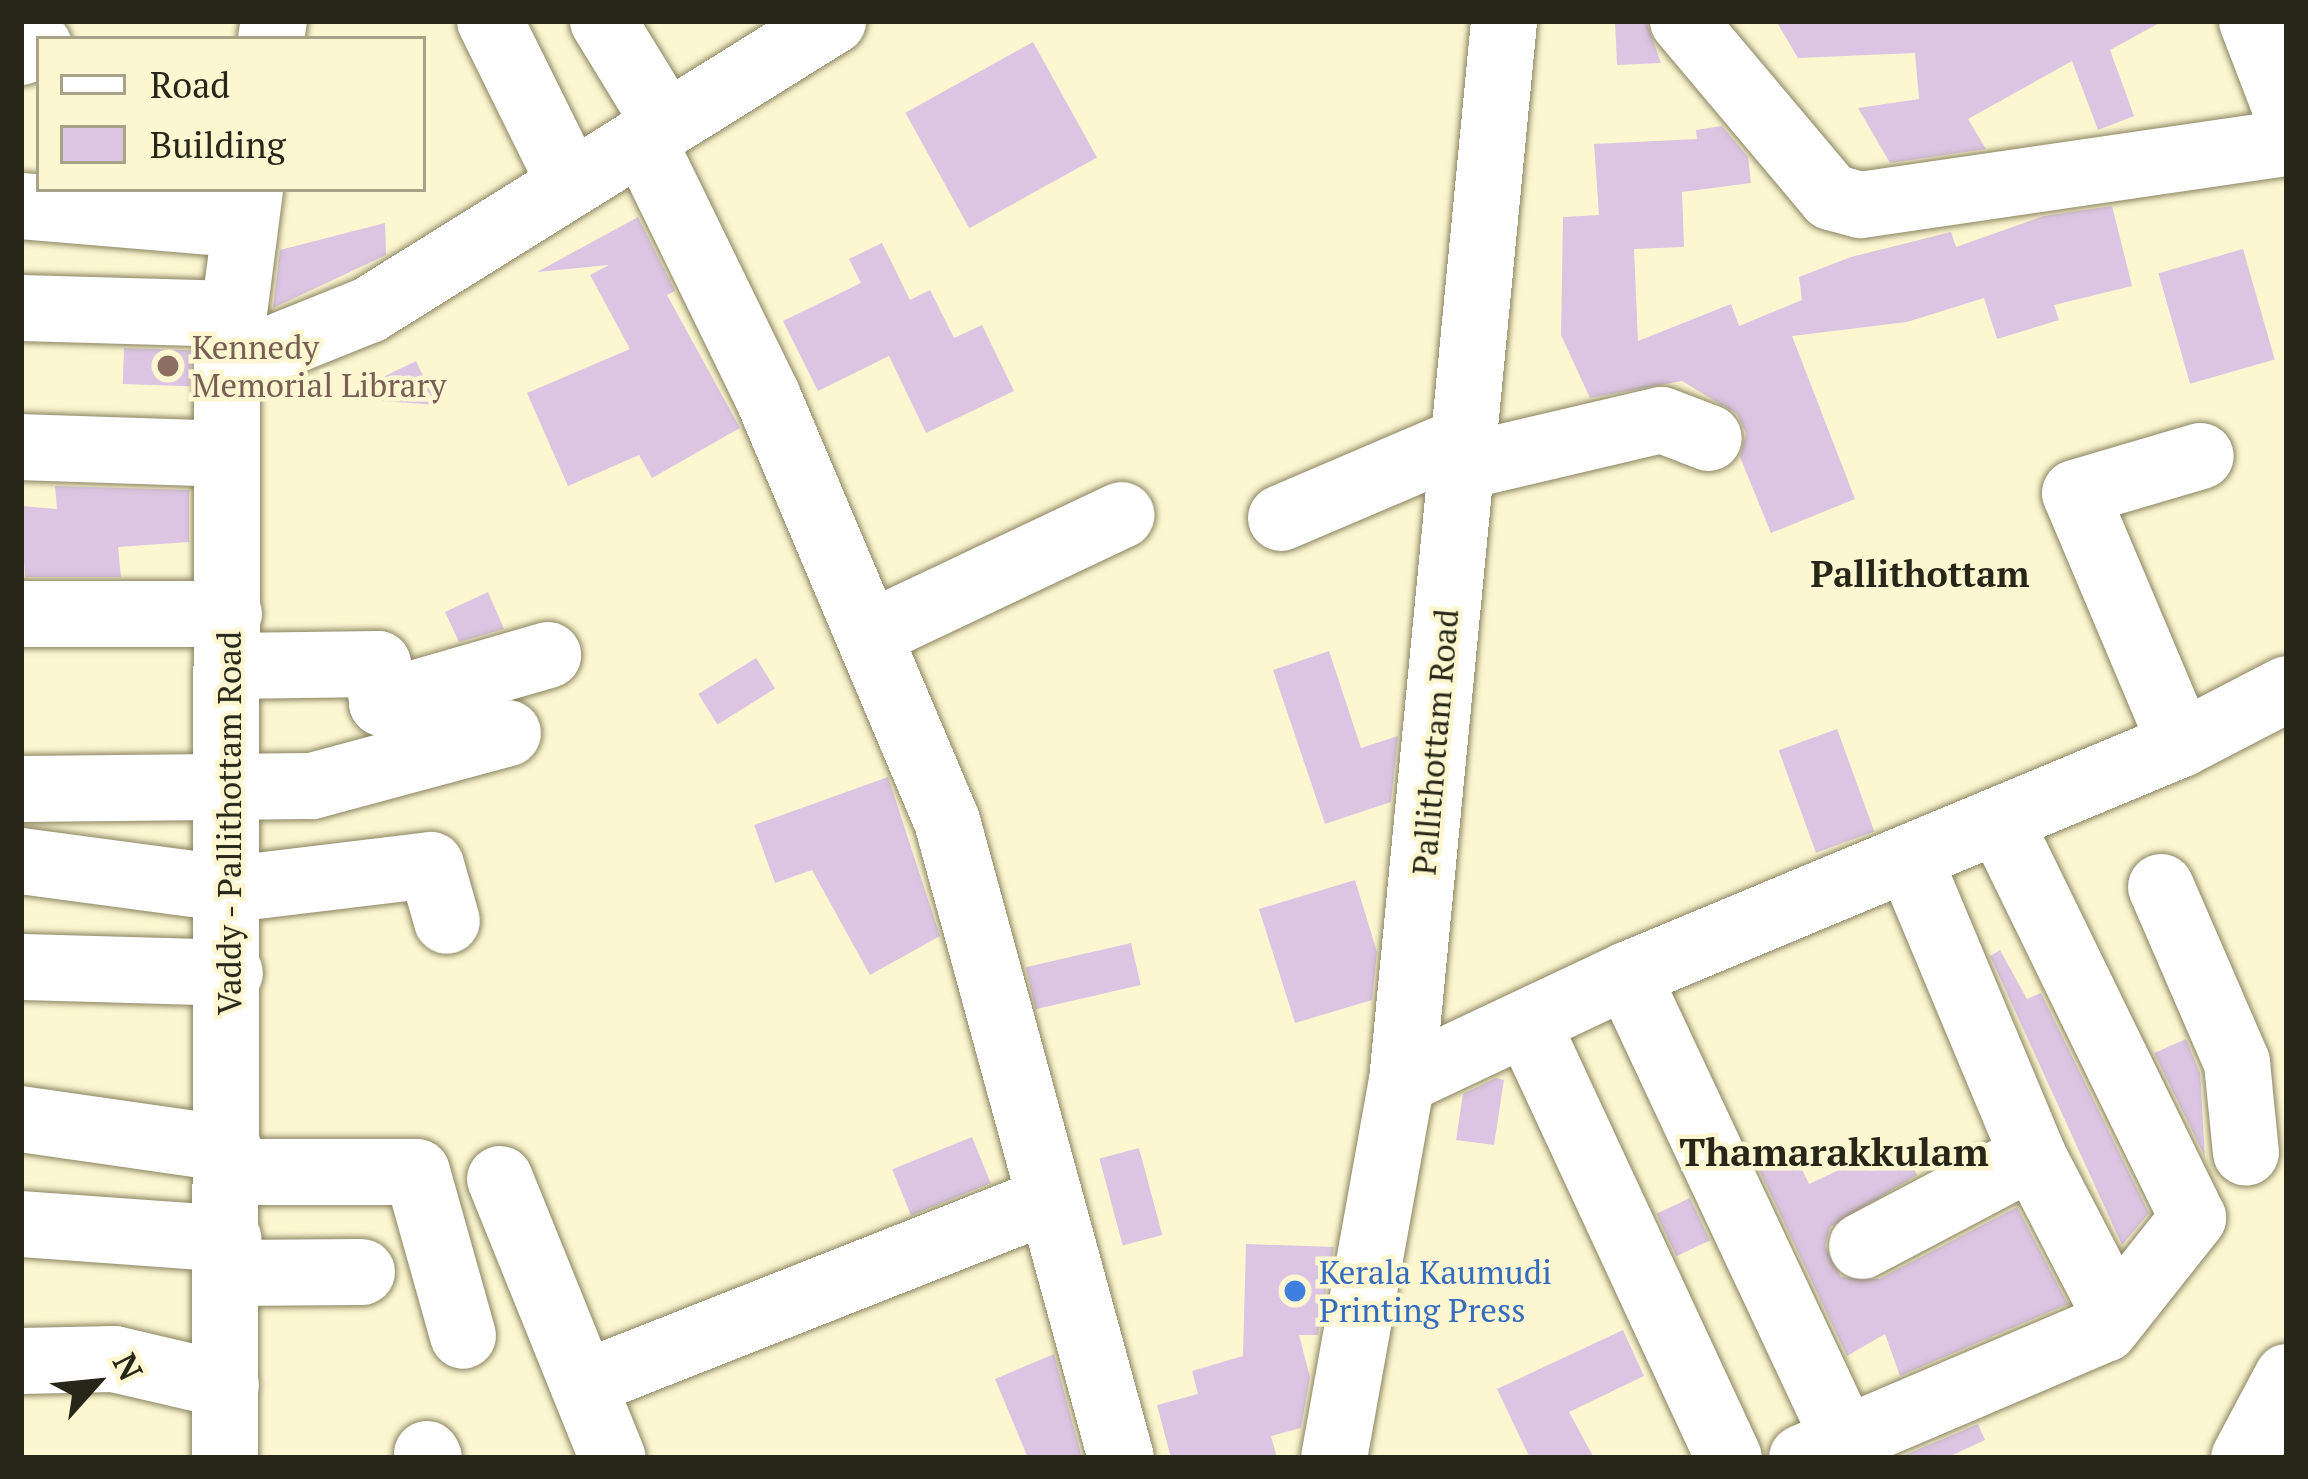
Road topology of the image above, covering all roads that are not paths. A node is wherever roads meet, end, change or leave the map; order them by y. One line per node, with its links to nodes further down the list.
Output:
1 (490, 21): 10 (street)
2 (603, 21): 8 (street)
3 (832, 21): 8 (street)
4 (1504, 21): 17 (street, Pallithottam Road)
5 (2252, 21): 7 (street)
6 (1696, 25): 9 (street)
7 (2287, 112)
8 (654, 132): 10 (street); 23 (street)
9 (2287, 143)
10 (570, 184): 14 (street)
11 (21, 206): 12 (street)
12 (248, 207): 14 (street, Vaddy - Pallithottam Road)
13 (21, 308): 14 (street)
14 (230, 341): 18 (street, Vaddy - Pallithottam Road)
15 (1709, 438): 17 (street)
16 (21, 447): 18 (street)
17 (1462, 453): 21 (street); 41 (street, Pallithottam Road)
18 (227, 454): 24 (street, Vaddy - Pallithottam Road)
19 (2200, 456): 28 (street)
20 (1122, 515): 23 (street)
21 (1281, 518)
22 (21, 614): 24 (street)
23 (872, 633): 47 (street)
24 (229, 640): 25 (street); 29 (street, Vaddy - Pallithottam Road)
25 (548, 656)
26 (2287, 689): 28 (street)
27 (508, 733): 29 (street)
28 (2182, 744): 31 (street)
29 (230, 781): 30 (street); 35 (street, Vaddy - Pallithottam Road)
30 (21, 789)
31 (2000, 824): 32 (street); 48 (street)
32 (1909, 859): 39 (street); 44 (street)
33 (21, 861): 35 (street)
34 (2161, 887): 43 (street)
35 (232, 889): 36 (street); 38 (street, Vaddy - Pallithottam Road)
36 (447, 921)
37 (21, 967): 38 (street)
38 (230, 973): 45 (street, Vaddy - Pallithottam Road)
39 (1628, 975): 40 (street); 59 (street)
40 (1528, 1025): 41 (street); 64 (street)
41 (1402, 1081): 63 (street, Pallithottam Road)
42 (21, 1119): 45 (street)
43 (2266, 1144): 48 (street)
44 (2033, 1156): 50 (street); 53 (street)
45 (229, 1160): 51 (street, Vaddy - Pallithottam Road); 54 (street)
46 (500, 1179): 57 (street)
47 (1049, 1200): 57 (street); 62 (street)
48 (2193, 1217): 53 (street)
49 (21, 1224): 51 (street)
50 (1862, 1246)
51 (228, 1256): 52 (street); 58 (street, Vaddy - Pallithottam Road)
52 (362, 1272)
53 (2110, 1320): 59 (street)
54 (463, 1336)
55 (21, 1360): 58 (street)
56 (2287, 1377): 65 (street)
57 (583, 1384): 61 (street)
58 (226, 1385): 60 (street, Vaddy - Pallithottam Road)
59 (1823, 1448)
60 (225, 1458)
61 (613, 1458)
62 (1121, 1458)
63 (1334, 1458)
64 (1729, 1458)
65 (2244, 1458)

